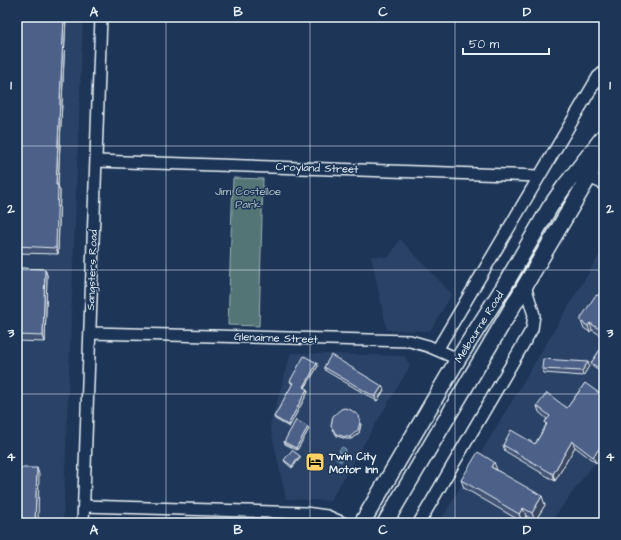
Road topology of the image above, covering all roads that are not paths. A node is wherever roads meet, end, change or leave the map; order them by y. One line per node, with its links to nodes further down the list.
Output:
1 (101, 17): 5 (street, Sangsters Road)
2 (604, 72): 7 (street)
3 (604, 136): 6 (main road, Melbourne Road)
4 (604, 147): 6 (main road, Melbourne Road)
5 (96, 161): 7 (street, Croyland Street); 11 (street, Sangsters Road)
6 (593, 169): 8 (street); 9 (main road, Melbourne Road); 10 (main road, Melbourne Road)
7 (539, 176): 12 (street)
8 (604, 184)
9 (503, 288): 10 (main road); 13 (main road, Melbourne Road)
10 (522, 291): 18 (main road, Melbourne Road); 19 (street)
11 (90, 333): 12 (street, Glenairne Street); 14 (street, Sangsters Road)
12 (437, 350): 13 (street, Glenairne Street)
13 (458, 359): 17 (main road, Melbourne Road)
14 (84, 506): 15 (street); 16 (street, Sangsters Road)
15 (336, 522)
16 (83, 523)
17 (362, 523)
18 (385, 523)
19 (419, 523)

